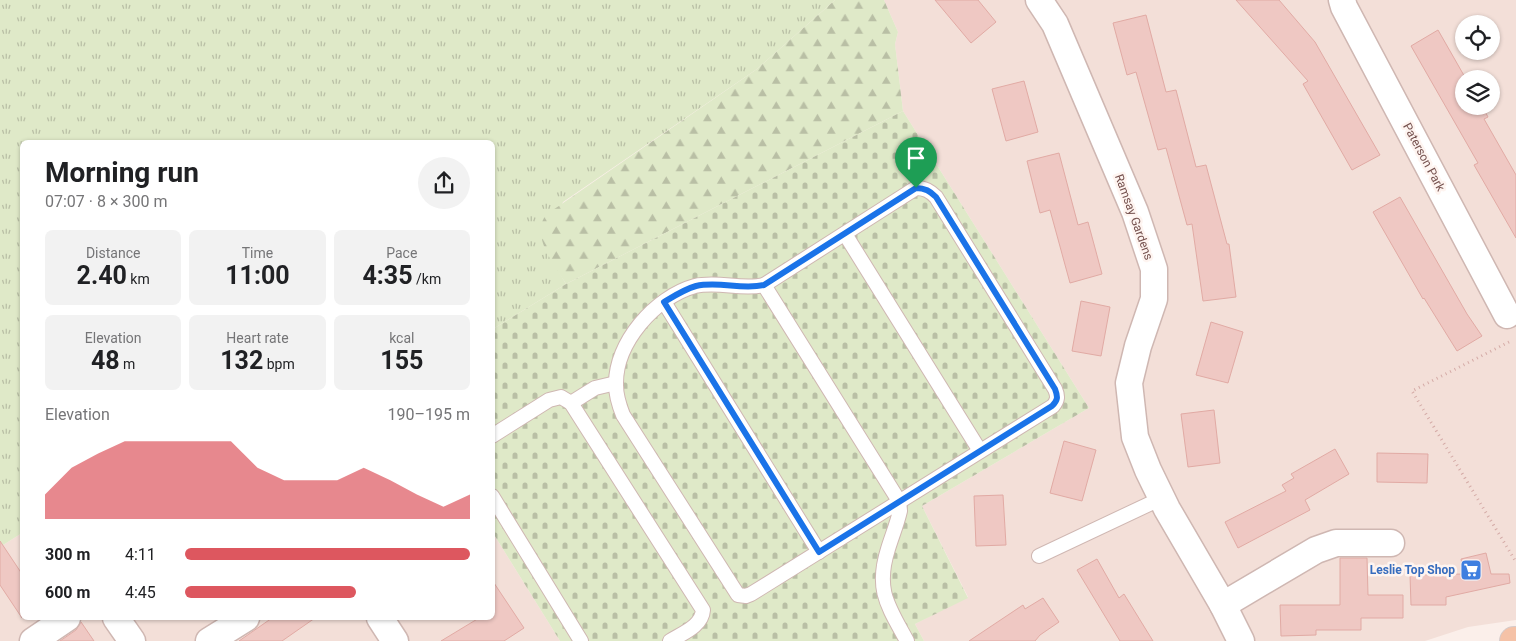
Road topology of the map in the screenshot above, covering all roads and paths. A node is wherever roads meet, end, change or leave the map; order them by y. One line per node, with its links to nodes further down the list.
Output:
1 (1039, 0): 11 (street, Ramsay Gardens)
2 (1342, 0): 6 (street, Paterson Park)
3 (845, 234): 4 (lane); 10 (lane); 10 (lane)
4 (764, 285): 5 (lane); 13 (lane)
5 (664, 302): 7 (lane); 15 (lane)
6 (1512, 326): 17 (path)
7 (616, 383): 8 (lane); 15 (lane)
8 (571, 402): 9 (lane); 28 (lane)
9 (495, 434)
10 (980, 451): 13 (lane)
11 (1162, 498): 16 (lane); 18 (street, Ramsay Gardens)
12 (495, 501): 27 (lane)
13 (899, 502): 15 (lane); 29 (lane)
14 (1391, 543): 18 (street)
15 (819, 552)
16 (1039, 556)
17 (1516, 562)
18 (1223, 605): 30 (street, Ramsay Gardens)
19 (65, 620): 23 (street)
20 (117, 620): 24 (street)
21 (243, 620): 25 (street)
22 (381, 620): 26 (street)
23 (33, 641)
24 (132, 641)
25 (209, 641)
26 (395, 641)
27 (580, 641)
28 (670, 641)
29 (907, 641)
30 (1241, 641)

